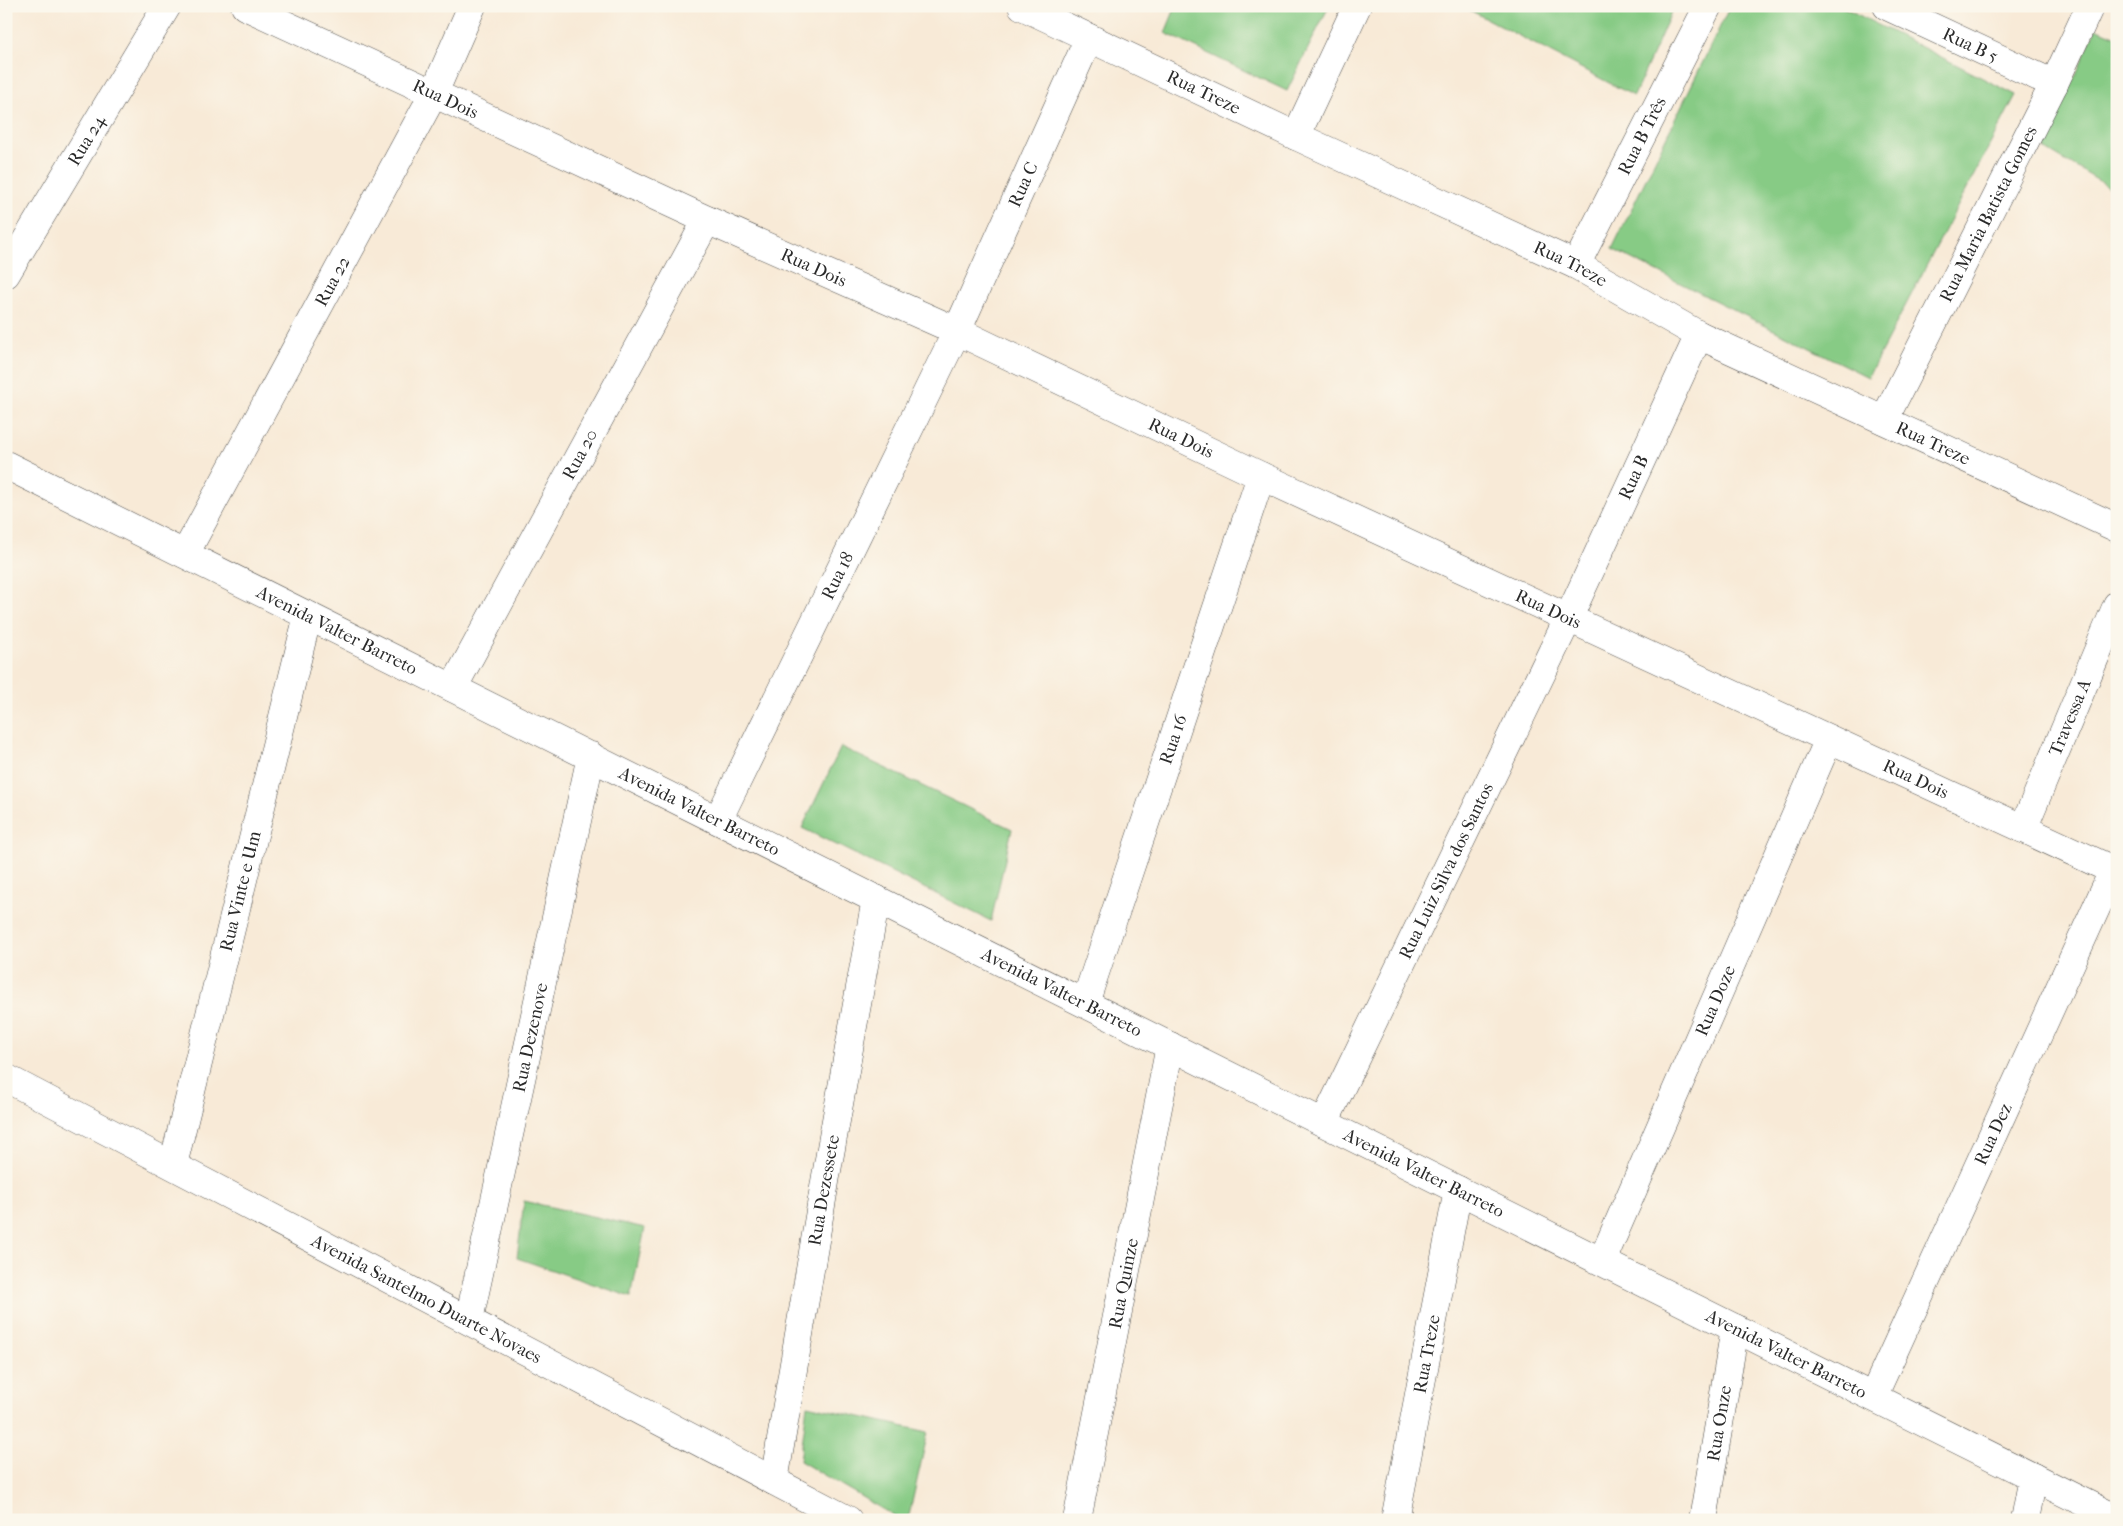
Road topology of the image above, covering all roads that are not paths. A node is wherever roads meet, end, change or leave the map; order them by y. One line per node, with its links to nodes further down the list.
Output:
1 (166, 6): 15 (street, Rua 24)
2 (245, 6): 11 (street, Rua Dois)
3 (472, 6): 11 (street, Rua 22)
4 (1357, 6): 12 (street)
5 (1708, 6): 14 (street, Rua B Três)
6 (1887, 6): 10 (street, Rua B 5)
7 (2090, 6): 10 (street, Rua Maria Batista Gomes)
8 (1024, 7): 9 (street, Rua Treze)
9 (1089, 38): 12 (street, Rua Treze); 16 (street, Rua C)
10 (2054, 84): 18 (street, Rua Maria Batista Gomes)
11 (434, 93): 13 (street, Rua Dois); 22 (street, Rua 22)
12 (1296, 136): 14 (street, Rua Treze)
13 (707, 220): 16 (street, Rua Dois); 26 (street, Rua 20)
14 (1576, 265): 17 (street, Rua Treze)
15 (6, 274)
16 (957, 331): 20 (street, Rua Dois); 29 (street, Rua 18)
17 (1699, 335): 18 (street, Rua Treze); 25 (street, Rua B)
18 (1884, 420): 21 (street, Rua Treze)
19 (6, 464): 22 (street, Avenida Valter Barreto)
20 (1261, 476): 25 (street, Rua Dois); 33 (street, Rua 16)
21 (2117, 528)
22 (185, 554): 24 (street, Avenida Valter Barreto)
23 (2117, 605): 30 (street, Travessa A)
24 (308, 615): 26 (street, Avenida Valter Barreto); 37 (street, Rua Vinte e Um)
25 (1568, 619): 27 (street, Rua Dois); 36 (street, Rua Luiz Silva dos Santos)
26 (453, 688): 28 (street, Avenida Valter Barreto)
27 (1829, 739): 30 (street, Rua Dois); 39 (street, Rua Doze)
28 (591, 756): 29 (street, Avenida Valter Barreto); 40 (street, Rua Dezenove)
29 (718, 820): 32 (street, Avenida Valter Barreto)
30 (2023, 829): 31 (street, Rua Dois)
31 (2115, 872): 42 (street, Rua Dez)
32 (876, 899): 33 (street, Avenida Valter Barreto); 44 (street, Rua Dezessete)
33 (1085, 1004): 34 (street, Avenida Valter Barreto)
34 (1170, 1046): 36 (street, Avenida Valter Barreto); 47 (street, Rua Quinze)
35 (6, 1078): 37 (street, Avenida Santelmo Duarte Novaes)
36 (1324, 1123): 38 (street, Avenida Valter Barreto)
37 (172, 1165): 40 (street, Avenida Santelmo Duarte Novaes)
38 (1458, 1190): 39 (street, Avenida Valter Barreto); 48 (street, Rua Treze)
39 (1602, 1261): 41 (street, Avenida Valter Barreto)
40 (469, 1320): 44 (street, Avenida Santelmo Duarte Novaes)
41 (1735, 1328): 42 (street, Avenida Valter Barreto); 49 (street, Rua Onze)
42 (1873, 1397): 43 (street, Avenida Valter Barreto)
43 (2033, 1477): 45 (street, Avenida Valter Barreto); 50 (street)
44 (774, 1481): 46 (street, Avenida Santelmo Duarte Novaes)
45 (2117, 1519)
46 (848, 1520)
47 (1077, 1520)
48 (1395, 1520)
49 (1703, 1520)
50 (2025, 1520)

